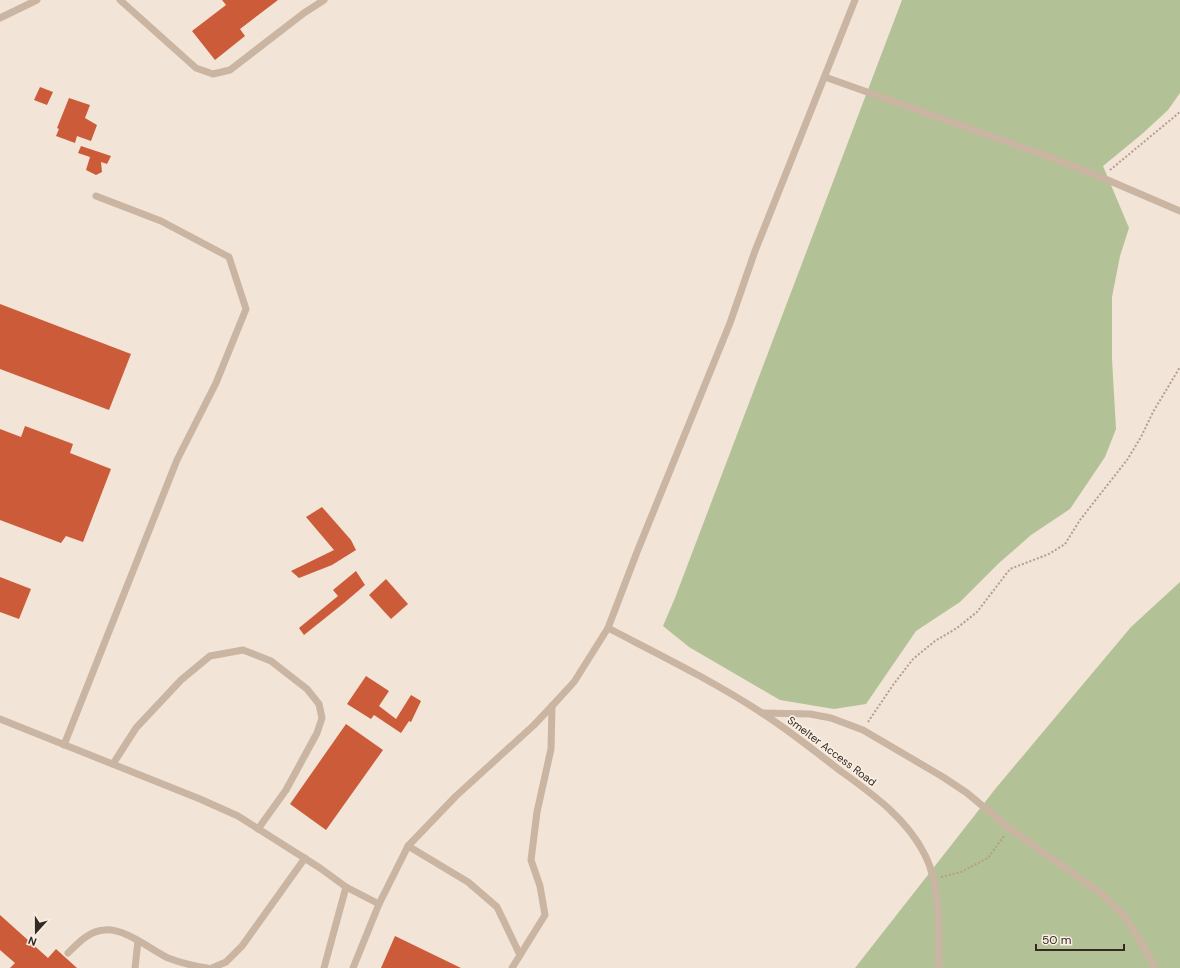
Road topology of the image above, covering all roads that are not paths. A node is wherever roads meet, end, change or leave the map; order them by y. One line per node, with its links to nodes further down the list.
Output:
1 (38, 0): 5 (lane)
2 (120, 0): 3 (lane)
3 (324, 0)
4 (855, 0): 6 (lane)
5 (0, 18)
6 (825, 77): 8 (lane); 9 (lane)
7 (96, 196): 13 (lane)
8 (1180, 211)
9 (608, 628): 10 (lane); 11 (lane, Smelter Access Road)
10 (552, 706): 16 (lane); 22 (lane)
11 (762, 713): 29 (lane, Smelter Access Road); 30 (lane)
12 (0, 719): 13 (lane)
13 (64, 745): 14 (lane)
14 (113, 764): 15 (lane); 15 (lane)
15 (258, 829): 17 (lane)
16 (408, 846): 19 (lane); 22 (lane)
17 (305, 858): 18 (lane); 25 (lane)
18 (346, 886): 19 (lane); 26 (lane)
19 (379, 904): 27 (lane)
20 (138, 941): 21 (lane); 23 (lane); 24 (lane)
21 (68, 953)
22 (520, 955): 28 (lane)
23 (135, 968)
24 (207, 968)
25 (212, 968)
26 (324, 968)
27 (353, 968)
28 (512, 968)
29 (939, 968)
30 (1155, 968)

